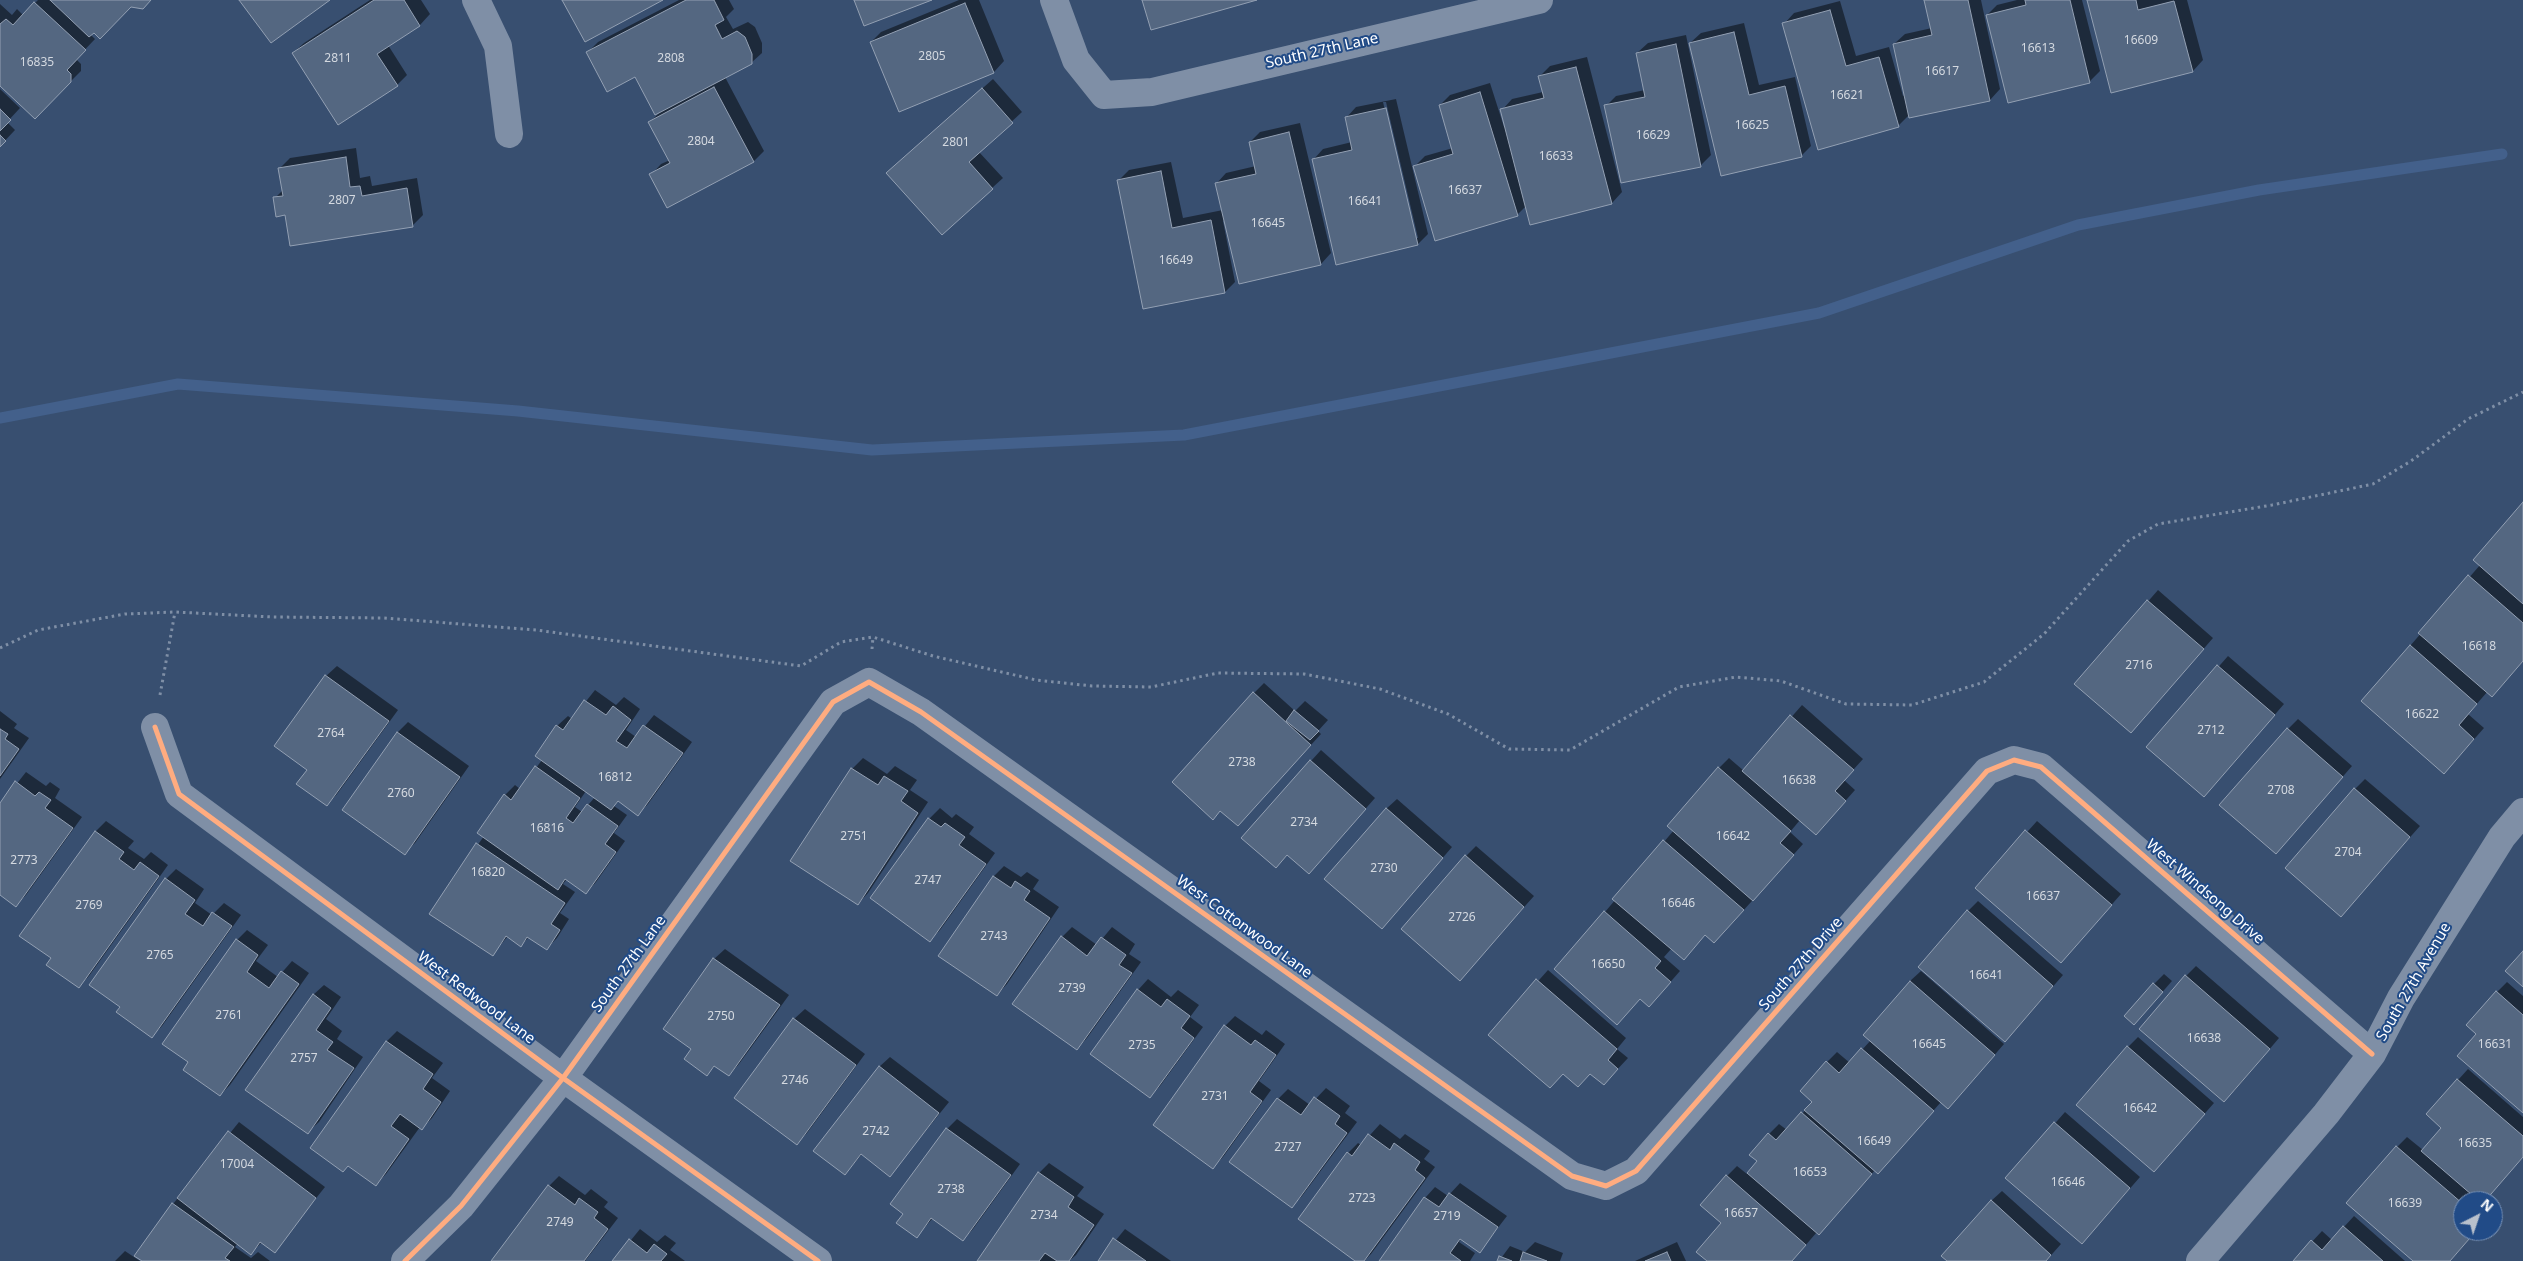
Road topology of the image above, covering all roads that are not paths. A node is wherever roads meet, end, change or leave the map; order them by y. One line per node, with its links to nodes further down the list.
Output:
1 (476, 0): 4 (street)
2 (1054, 0): 3 (street, South 27th Lane)
3 (1538, 0)
4 (509, 134)
5 (869, 682): 10 (street, South 27th Lane); 11 (street, West Cottonwood Lane)
6 (155, 727): 10 (street, West Redwood Lane)
7 (2014, 760): 9 (street, West Windsong Drive); 11 (street, South 27th Drive)
8 (2523, 812): 9 (street, South 27th Avenue)
9 (2372, 1054): 14 (street, South 27th Avenue)
10 (563, 1078): 12 (street, South 27th Lane); 13 (street, West Redwood Lane)
11 (1606, 1186)
12 (406, 1261)
13 (818, 1261)
14 (2200, 1261)

